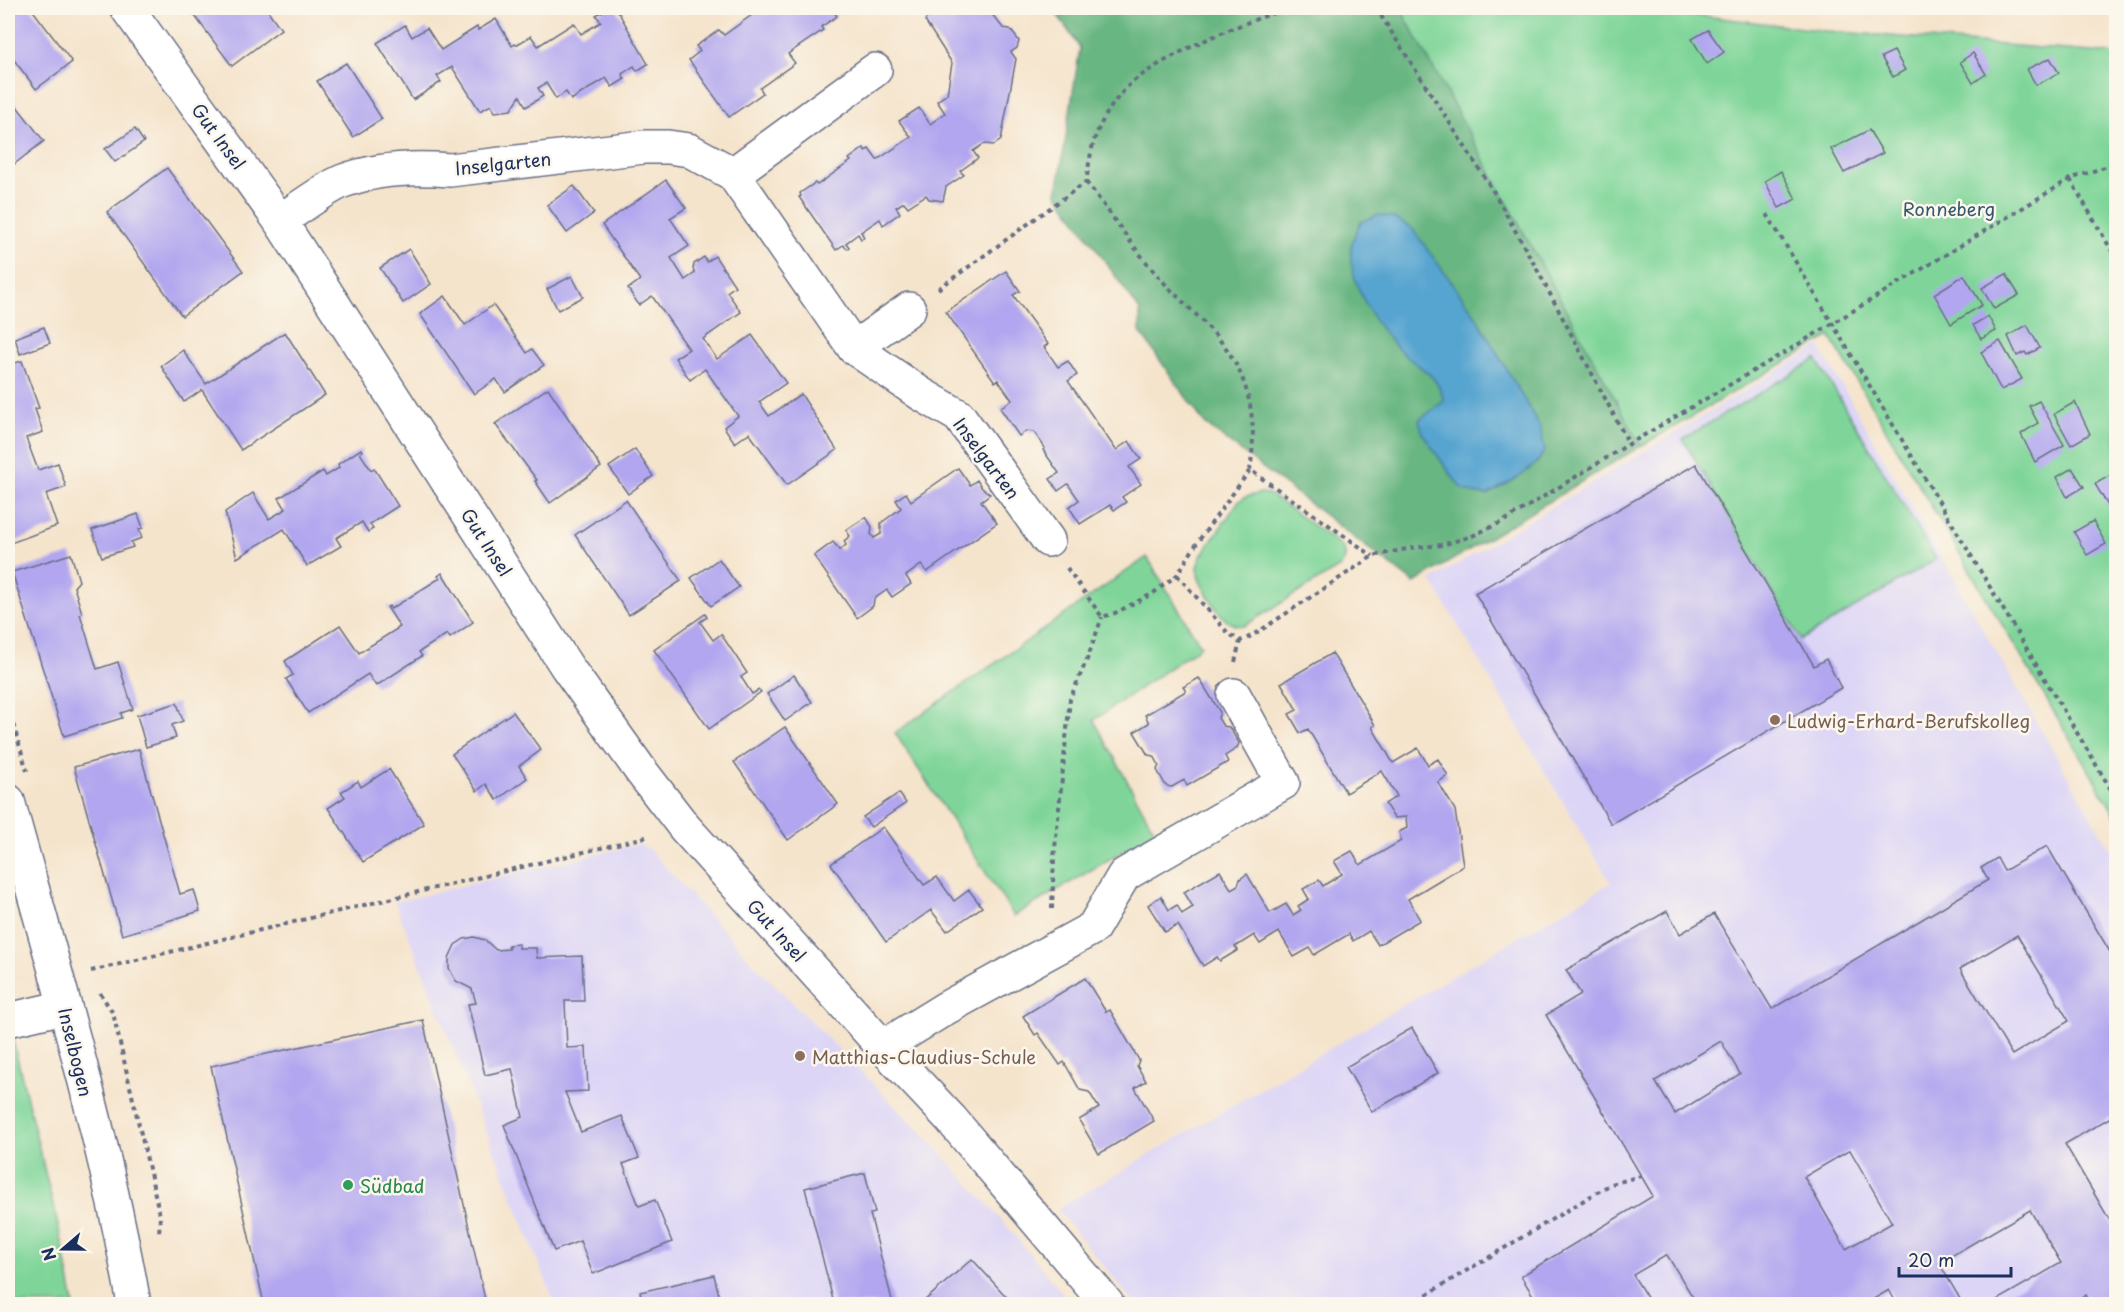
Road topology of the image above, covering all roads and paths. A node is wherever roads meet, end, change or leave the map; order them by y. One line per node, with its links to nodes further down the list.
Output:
1 (127, 8): 10 (street, Gut Insel)
2 (1290, 8): 8 (path)
3 (1376, 8): 15 (path)
4 (874, 70): 6 (street)
5 (2116, 164): 7 (path)
6 (733, 174): 10 (street, Inselgarten); 14 (street, Inselgarten)
7 (2070, 179): 11 (path); 13 (path)
8 (1086, 182): 12 (path); 16 (path)
9 (1767, 214): 13 (path)
10 (280, 221): 24 (street, Gut Insel)
11 (2116, 258)
12 (909, 309): 14 (street)
13 (1833, 322): 15 (path); 22 (path)
14 (854, 348): 17 (street, Inselgarten)
15 (1629, 444): 18 (path)
16 (1250, 470): 18 (path); 19 (path)
17 (1048, 540): 20 (path)
18 (1373, 556): 19 (path)
19 (1177, 575): 20 (path)
20 (1102, 617): 25 (path)
21 (1234, 695): 25 (street)
22 (2116, 798)
23 (8, 801): 26 (street, Inselbogen)
24 (685, 828): 26 (path); 28 (street, Gut Insel)
25 (1052, 952): 28 (street)
26 (64, 1007): 27 (street); 30 (street, Inselbogen)
27 (8, 1020)
28 (883, 1047): 31 (street, Gut Insel)
29 (1641, 1176): 32 (path)
30 (134, 1305)
31 (1107, 1305)
32 (1411, 1305)

